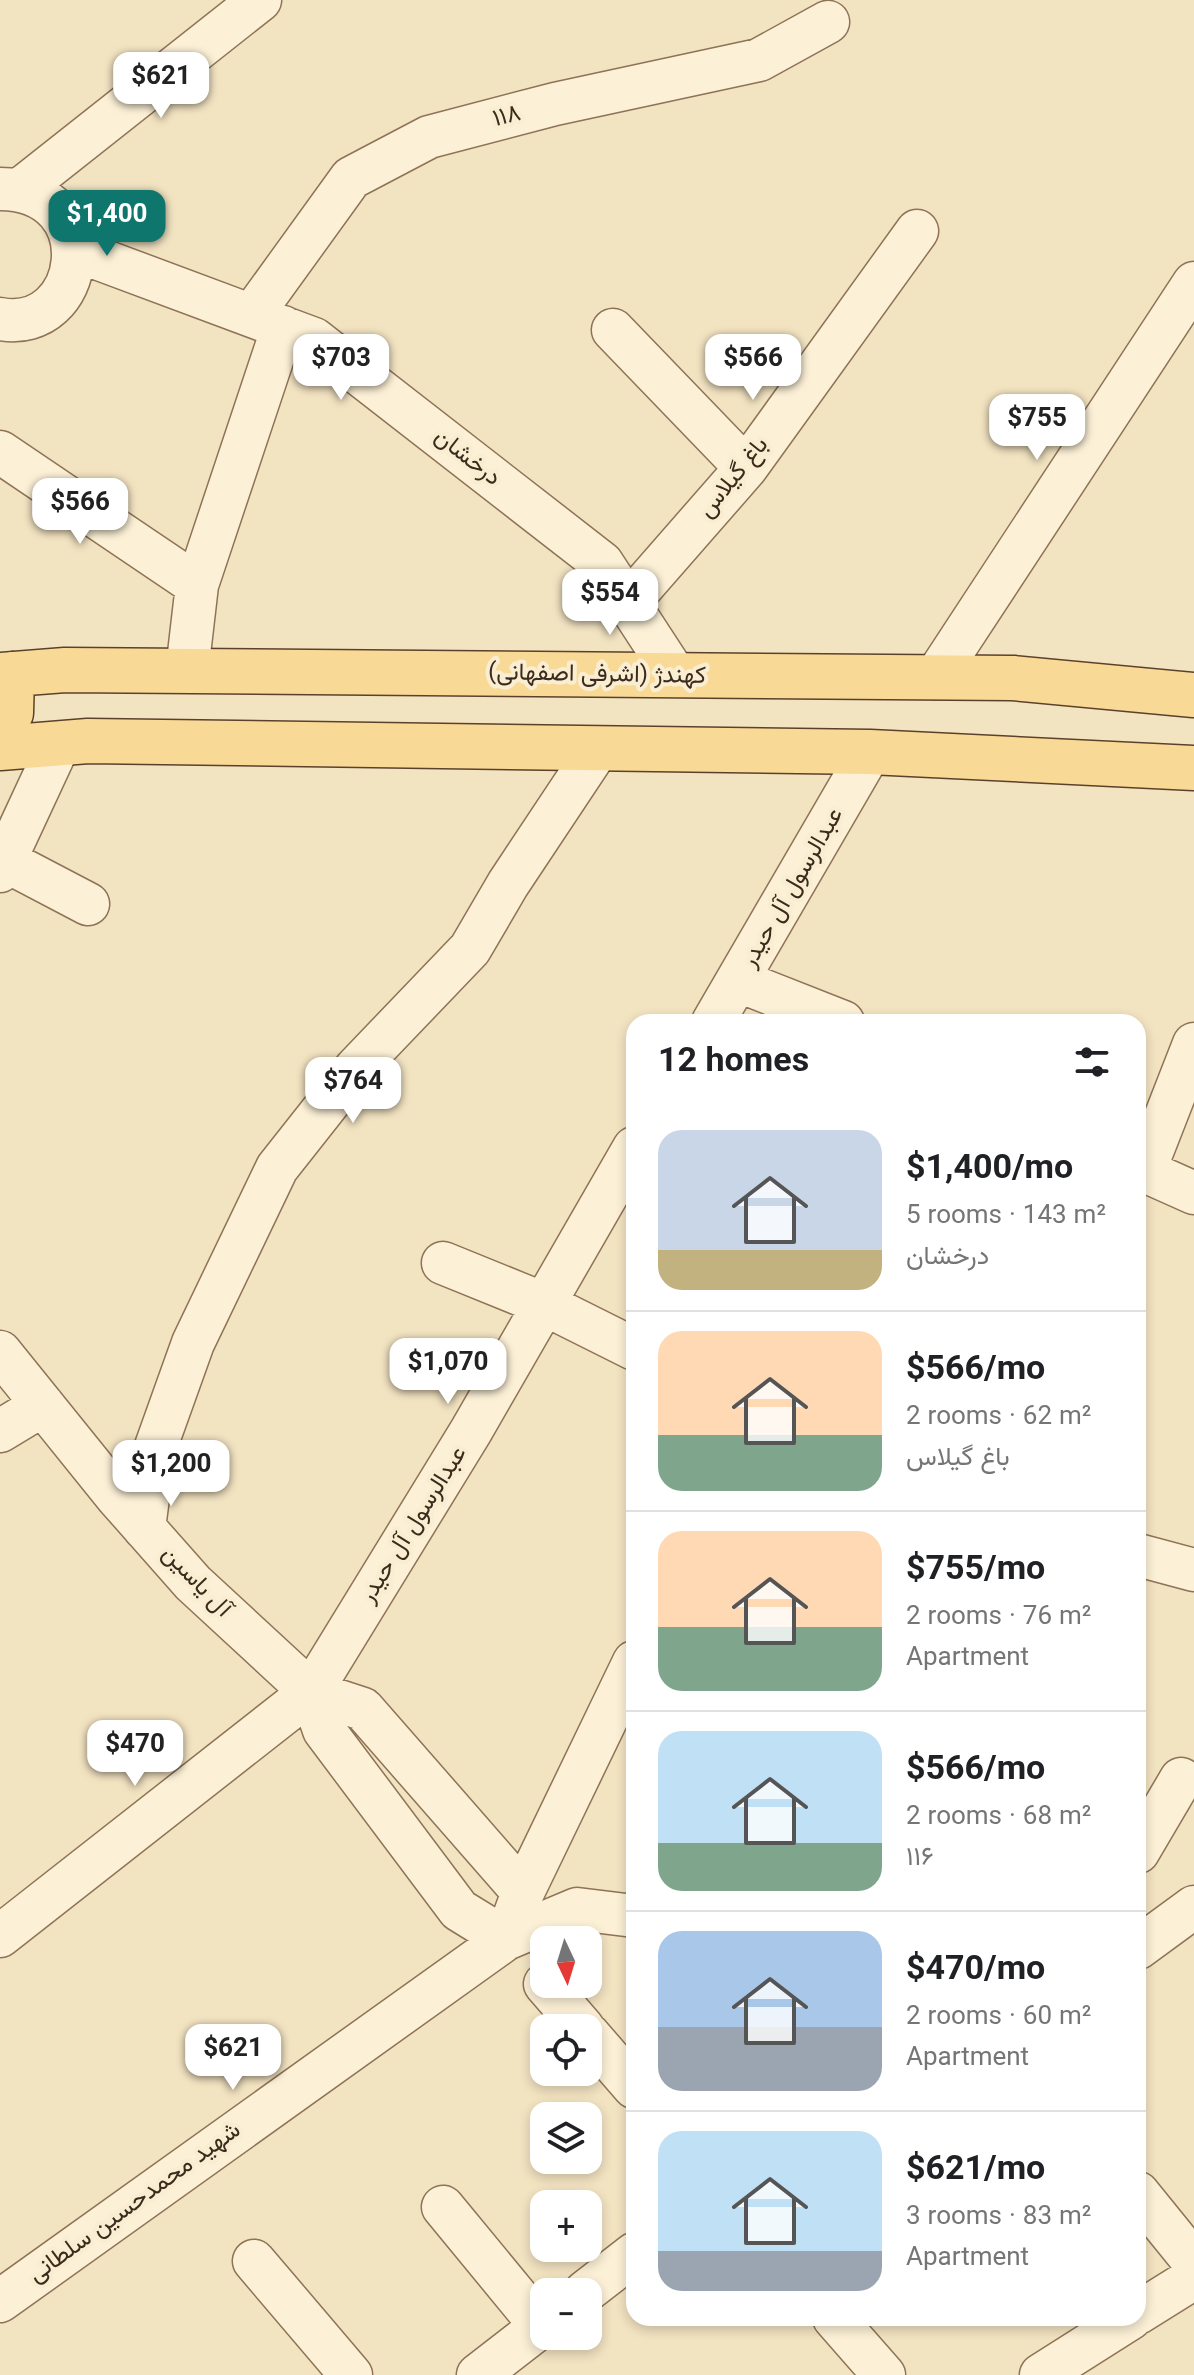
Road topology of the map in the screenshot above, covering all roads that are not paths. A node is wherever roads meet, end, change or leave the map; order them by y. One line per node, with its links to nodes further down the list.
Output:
1 (260, 0): 3 (street)
2 (828, 22): 8 (street, ۱۱۸)
3 (10, 189): 5 (street)
4 (917, 231): 11 (street, باغ گیلاس)
5 (75, 250): 7 (street); 8 (street, درخشان)
6 (1194, 283): 17 (street)
7 (0, 319)
8 (268, 321): 12 (street, ۱۱۸); 13 (street, درخشان)
9 (613, 330): 11 (street)
10 (0, 452): 12 (street)
11 (746, 468): 13 (street, باغ گیلاس)
12 (197, 585): 14 (street, ۱۱۸)
13 (628, 603): 16 (street, درخشان)
14 (187, 671): 15 (main road, کهندژ (اشرفی اصفهانی)); 18 (main road, کهندژ (اشرفی اصفهانی))
15 (542, 674): 16 (main road, کهندژ (اشرفی اصفهانی)); 20 (main road)
16 (675, 675): 17 (main road, کهندژ (اشرفی اصفهانی))
17 (935, 678): 19 (main road, کهندژ (اشرفی اصفهانی))
18 (4, 688)
19 (1194, 695)
20 (74, 742): 21 (main road); 22 (main road); 25 (street)
21 (0, 748)
22 (597, 750): 23 (main road); 41 (street)
23 (870, 752): 24 (main road); 27 (street, عبدالرسول آل حیدر)
24 (1194, 768)
25 (2, 866): 26 (street)
26 (88, 904)
27 (739, 981): 28 (street, عبدالرسول آل حیدر); 29 (street)
28 (718, 1014)
29 (823, 1014)
30 (1194, 1044): 31 (street)
31 (1146, 1158)
32 (626, 1163): 36 (street, عبدالرسول آل حیدر)
33 (1146, 1172): 34 (street)
34 (1194, 1193)
35 (443, 1263): 36 (street)
36 (544, 1304): 37 (street); 45 (street, عبدالرسول آل حیدر)
37 (626, 1345)
38 (0, 1352): 39 (street, آل یاسین)
39 (43, 1405): 40 (street); 41 (street, آل یاسین)
40 (0, 1431)
41 (144, 1528): 45 (street, آل یاسین)
42 (1146, 1557): 43 (street)
43 (1194, 1570)
44 (626, 1679): 48 (street)
45 (311, 1692): 48 (street, آل یاسین); 51 (street); 53 (street, آل یاسین)
46 (1181, 1779): 47 (street)
47 (1146, 1838)
48 (523, 1892): 53 (street)
49 (1194, 1907): 52 (street)
50 (626, 1915): 53 (street, شهید محمدحسین سلطانی)
51 (0, 1936)
52 (1146, 1938)
53 (506, 1939): 54 (street, آل یاسین); 66 (street, شهید محمدحسین سلطانی)
54 (530, 1967)
55 (556, 1998): 56 (street, آل یاسین)
56 (571, 2014)
57 (602, 2050): 58 (street)
58 (626, 2078)
59 (1146, 2203): 63 (street)
60 (443, 2207): 68 (street)
61 (626, 2260): 65 (street)
62 (254, 2261): 72 (street)
63 (1194, 2262)
64 (1194, 2278): 67 (street)
65 (602, 2279)
66 (0, 2301)
67 (1146, 2308)
68 (530, 2311)
69 (841, 2326): 74 (street)
70 (1118, 2326): 75 (street)
71 (530, 2334): 73 (street)
72 (351, 2375)
73 (478, 2375)
74 (884, 2375)
75 (1041, 2375)

